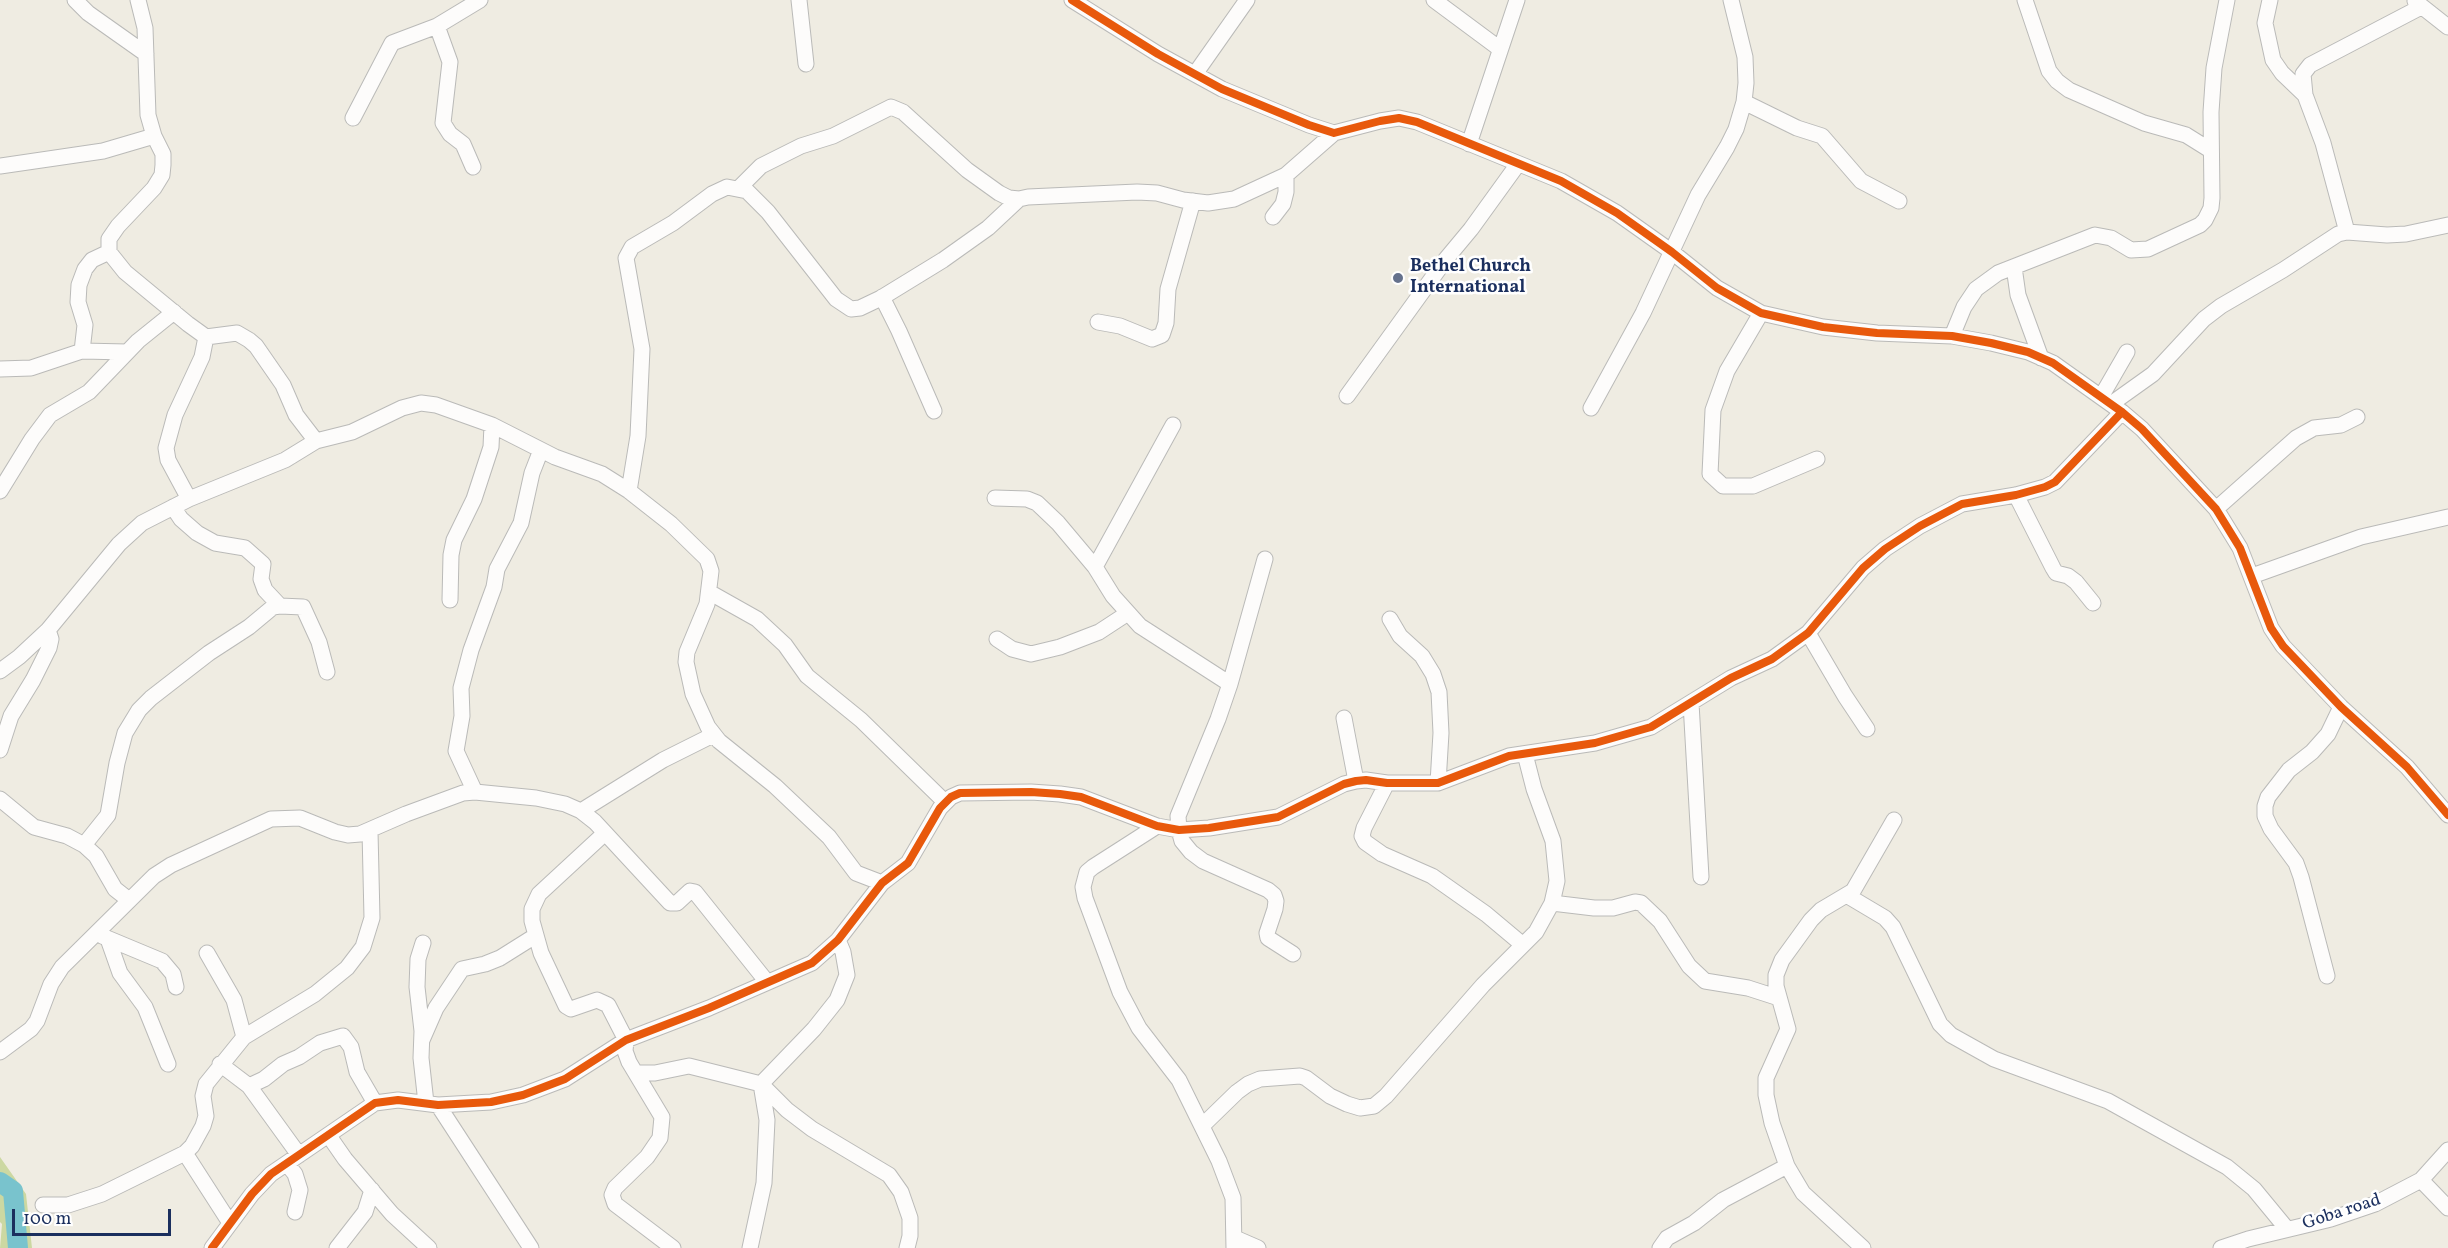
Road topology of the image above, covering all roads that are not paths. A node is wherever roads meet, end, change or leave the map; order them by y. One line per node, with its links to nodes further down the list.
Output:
1 (75, 0): 17 (street)
2 (138, 0): 17 (street)
3 (480, 0): 14 (street)
4 (799, 0): 18 (street)
5 (1072, 0): 19 (street)
6 (1247, 0): 19 (street)
7 (1434, 0): 16 (street)
8 (1517, 0): 16 (street)
9 (1731, 0): 21 (street)
10 (2025, 0): 26 (street)
11 (2227, 0): 26 (street)
12 (2270, 0): 20 (street)
13 (2417, 3): 15 (street); 20 (street)
14 (437, 26): 22 (street); 29 (street)
15 (2448, 27)
16 (1500, 49): 25 (street)
17 (146, 54): 24 (street)
18 (806, 64)
19 (1195, 74): 23 (street)
20 (2305, 95): 37 (street)
21 (1744, 102): 34 (street); 39 (street)
22 (353, 118)
23 (1334, 133): 25 (street); 30 (street)
24 (154, 136): 28 (street); 38 (street)
25 (1469, 144): 27 (street)
26 (2210, 150): 40 (street)
27 (1518, 164): 39 (street); 52 (street)
28 (0, 166)
29 (473, 167)
30 (1286, 175): 33 (street); 35 (street)
31 (739, 188): 32 (street); 41 (street); 63 (street)
32 (1019, 199): 33 (street); 41 (street)
33 (1193, 201): 44 (street)
34 (1899, 201)
35 (1274, 217)
36 (2448, 225): 37 (street)
37 (2347, 232): 53 (street)
38 (109, 252): 42 (street); 47 (street)
39 (1672, 252): 43 (street); 54 (street)
40 (2014, 267): 45 (street); 50 (street)
41 (882, 297): 55 (street)
42 (174, 312): 46 (street); 48 (street)
43 (1761, 313): 45 (street); 61 (street)
44 (1098, 322)
45 (1952, 336): 50 (street)
46 (206, 337): 59 (street); 66 (street)
47 (82, 351): 48 (street); 51 (street)
48 (127, 352): 62 (street)
49 (2127, 352): 53 (street)
50 (2041, 357): 53 (street)
51 (0, 369)
52 (1347, 396)
53 (2111, 404): 64 (street); 68 (street)
54 (1591, 408)
55 (934, 411)
56 (2357, 417): 68 (street)
57 (492, 425): 59 (street); 60 (street); 74 (street)
58 (1173, 425): 71 (street)
59 (316, 441): 66 (street)
60 (541, 450): 63 (street); 95 (street)
61 (1817, 459)
62 (0, 491)
63 (629, 491): 73 (street)
64 (2016, 495): 75 (street); 80 (street)
65 (995, 498): 71 (street)
66 (189, 499): 67 (street)
67 (174, 507): 76 (street); 79 (street)
68 (2216, 508): 72 (street)
69 (2448, 517): 72 (street)
70 (1265, 559): 84 (street)
71 (1095, 567): 77 (street)
72 (2252, 576): 86 (street)
73 (709, 592): 89 (street); 97 (street)
74 (450, 600)
75 (2093, 603)
76 (280, 606): 83 (street); 105 (street)
77 (1128, 613): 81 (street); 84 (street)
78 (1390, 619): 94 (street)
79 (48, 630): 82 (street); 90 (street)
80 (1808, 633): 85 (street); 88 (street)
81 (997, 639)
82 (0, 671)
83 (327, 672)
84 (1230, 684): 102 (street)
85 (1691, 704): 91 (street); 106 (street)
86 (2341, 707): 99 (street); 118 (street)
87 (1344, 718): 92 (street)
88 (1867, 729)
89 (713, 735): 98 (street); 107 (street)
90 (0, 750)
91 (1526, 754): 94 (street); 110 (street)
92 (1356, 782): 93 (street); 102 (street)
93 (1388, 783): 94 (street); 115 (street)
94 (1438, 783)
95 (475, 792): 98 (street); 103 (street)
96 (0, 799): 105 (street)
97 (944, 801): 101 (street); 107 (street)
98 (581, 811): 104 (street)
99 (2448, 815)
100 (1894, 820): 108 (street)
101 (1157, 826): 102 (street); 133 (street)
102 (1179, 830): 117 (street)
103 (370, 831): 109 (street); 122 (street)
104 (605, 833): 112 (street); 119 (street)
105 (84, 844): 109 (street)
106 (1701, 877)
107 (882, 883): 113 (street)
108 (1848, 896): 121 (street); 145 (street)
109 (129, 900): 111 (street)
110 (1552, 903): 115 (street); 121 (street)
111 (102, 936): 120 (street); 125 (street); 126 (street)
112 (535, 936): 123 (street); 124 (street)
113 (838, 940): 119 (street); 129 (street)
114 (423, 943): 123 (street)
115 (1523, 945): 133 (street)
116 (207, 953): 122 (street)
117 (1293, 954)
118 (2327, 976)
119 (767, 982): 124 (street)
120 (176, 987)
121 (1779, 998): 138 (street)
122 (244, 1037): 127 (street)
123 (422, 1040): 132 (street)
124 (626, 1040): 128 (street); 132 (street)
125 (0, 1052)
126 (168, 1064)
127 (220, 1064): 130 (street); 136 (street)
128 (636, 1073): 129 (street); 152 (street)
129 (761, 1084): 153 (street); 154 (street)
130 (249, 1086): 131 (street); 137 (street)
131 (375, 1103): 132 (street); 134 (street)
132 (432, 1104): 151 (street)
133 (1202, 1126): 146 (street)
134 (329, 1136): 137 (street); 140 (street)
135 (2448, 1150): 139 (street, Goba road)
136 (185, 1153): 141 (street); 144 (street)
137 (293, 1160): 143 (street); 144 (street)
138 (1787, 1166): 156 (street); 157 (street)
139 (2421, 1180): 142 (street); 145 (street, Goba road)
140 (372, 1190): 149 (street); 150 (street)
141 (43, 1205)
142 (2448, 1208)
143 (296, 1212)
144 (230, 1223): 147 (street)
145 (2287, 1229): 148 (street, Goba road)
146 (1234, 1243): 155 (street)
147 (218, 1245)
148 (2225, 1247)
149 (337, 1248)
150 (429, 1248)
151 (531, 1248)
152 (673, 1248)
153 (750, 1248)
154 (907, 1248)
155 (1258, 1248)
156 (1659, 1248)
157 (1863, 1248)

